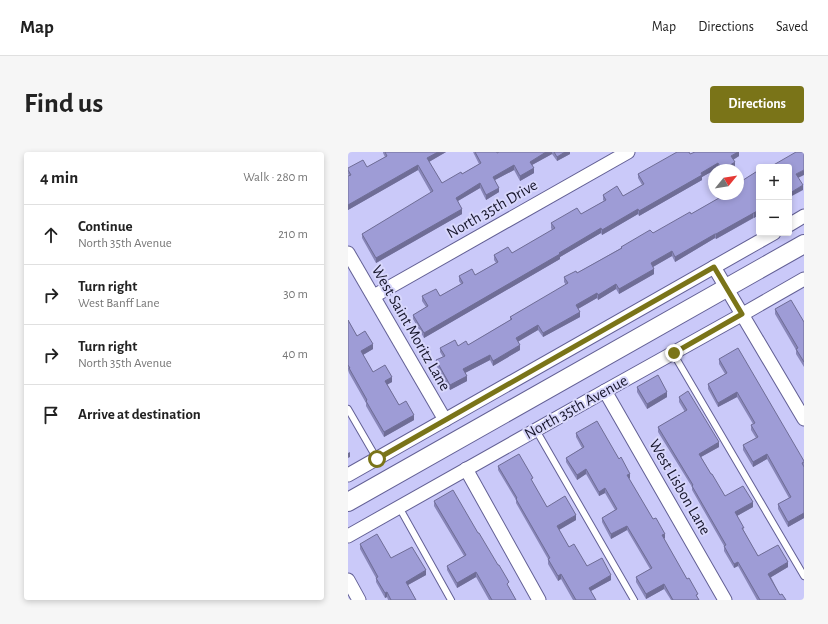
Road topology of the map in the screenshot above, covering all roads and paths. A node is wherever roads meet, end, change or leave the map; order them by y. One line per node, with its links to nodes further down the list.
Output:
1 (628, 152): 10 (street, North 35th Drive)
2 (804, 216): 3 (street)
3 (792, 223)
4 (769, 236): 7 (street)
5 (804, 244): 9 (main road, North 35th Avenue)
6 (348, 253): 10 (street, West Saint Moritz Lane)
7 (714, 267): 9 (street); 16 (street)
8 (804, 279): 11 (street, North 35th Avenue)
9 (727, 288): 11 (street); 21 (main road, North 35th Avenue)
10 (374, 296): 16 (street, West Saint Moritz Lane)
11 (742, 314): 12 (street, North 35th Avenue); 15 (street)
12 (674, 353): 13 (street, North 35th Avenue); 24 (lane)
13 (605, 391): 17 (street, North 35th Avenue); 30 (street, West Lisbon Lane)
14 (348, 410): 18 (lane)
15 (804, 419)
16 (445, 420): 18 (street)
17 (536, 430): 19 (street, North 35th Avenue); 29 (lane)
18 (377, 459): 20 (street)
19 (466, 469): 22 (street, North 35th Avenue); 28 (street)
20 (348, 475)
21 (348, 502)
22 (399, 507): 23 (street, North 35th Avenue); 27 (lane)
23 (348, 536)
24 (804, 576)
25 (348, 580): 26 (street)
26 (359, 600)
27 (451, 600)
28 (540, 600)
29 (634, 600)
30 (725, 600)

